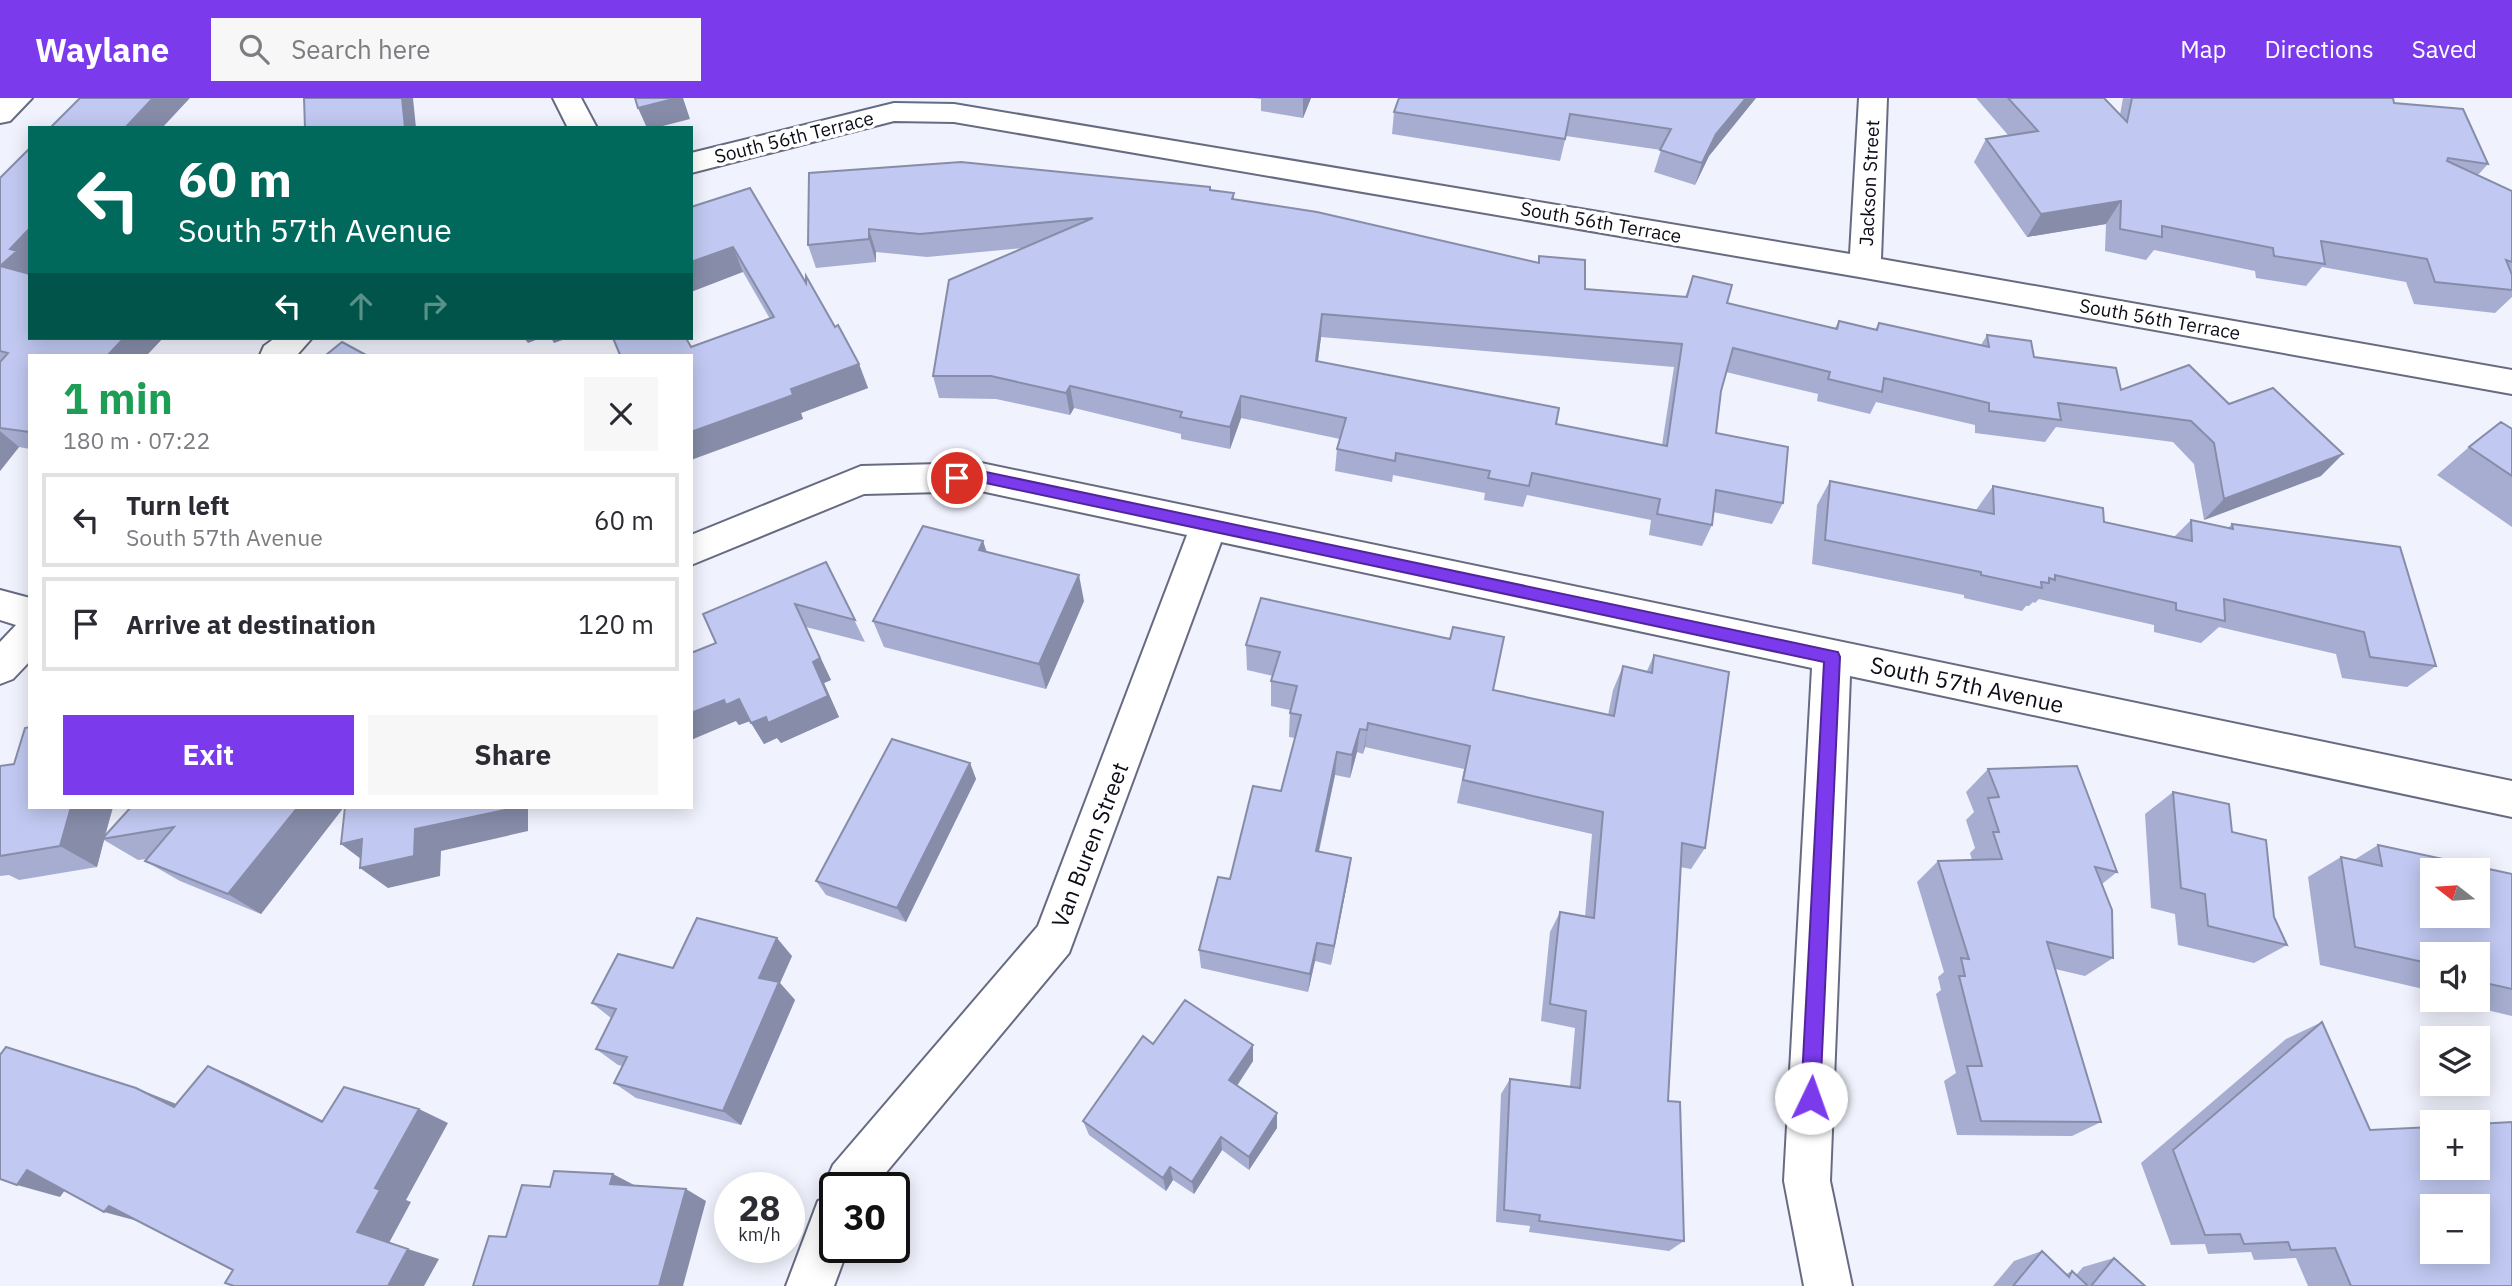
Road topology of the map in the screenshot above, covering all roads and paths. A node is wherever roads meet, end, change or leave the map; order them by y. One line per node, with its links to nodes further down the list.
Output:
1 (18, 98): 4 (main road)
2 (568, 98): 5 (main road)
3 (1873, 98): 7 (main road, Jackson Street)
4 (0, 114)
5 (582, 126)
6 (693, 162): 7 (main road, South 56th Terrace)
7 (1865, 267): 10 (main road, South 56th Terrace)
8 (294, 340): 9 (main road)
9 (277, 354)
10 (2512, 382)
11 (1209, 524): 12 (main road, South 57th Avenue); 16 (main road, South 57th Avenue); 19 (main road, Van Buren Street)
12 (693, 550)
13 (0, 605): 14 (main road)
14 (28, 612)
15 (28, 637): 17 (main road)
16 (1832, 657): 18 (main road, South 57th Avenue); 22 (main road)
17 (0, 668)
18 (2512, 799)
19 (857, 1172)
20 (819, 1262): 21 (main road)
21 (810, 1286)
22 (1828, 1286)

